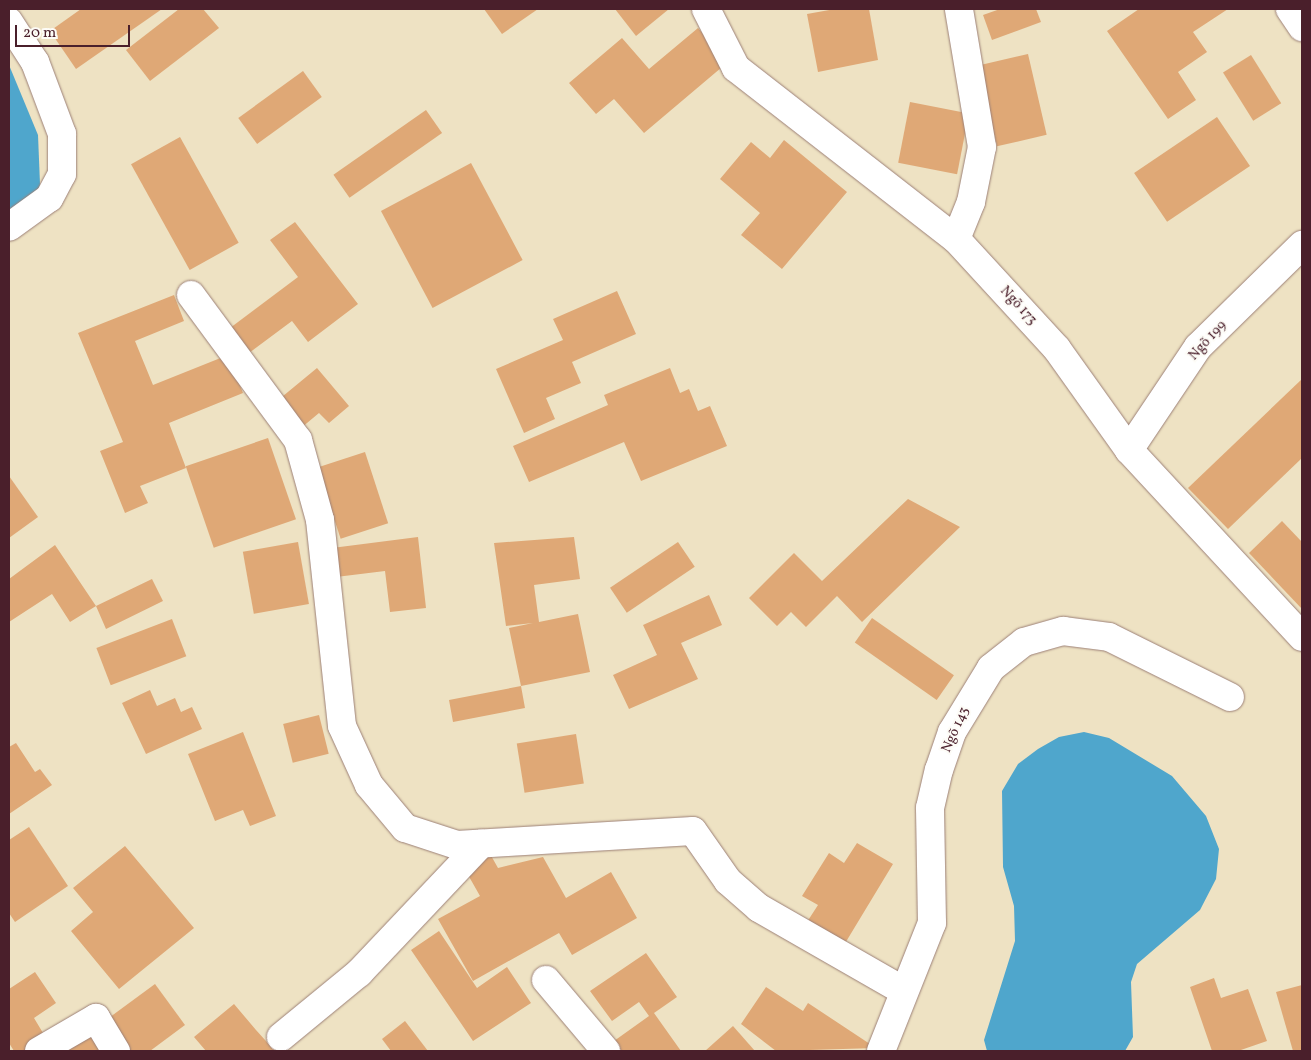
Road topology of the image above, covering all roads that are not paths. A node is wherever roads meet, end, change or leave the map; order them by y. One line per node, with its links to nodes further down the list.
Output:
1 (706, 9): 7 (street, Ngõ 173)
2 (958, 9): 7 (street)
3 (1290, 9): 5 (street)
4 (9, 22): 6 (street)
5 (1302, 27)
6 (9, 227)
7 (956, 239): 10 (street, Ngõ 173)
8 (1302, 245): 10 (street, Ngõ 199)
9 (191, 295): 13 (street)
10 (1129, 450): 11 (street, Ngõ 173)
11 (1302, 637)
12 (1230, 697): 15 (street, Ngõ 143)
13 (481, 844): 15 (street); 16 (street)
14 (546, 980): 19 (street)
15 (904, 991): 20 (street, Ngõ 143)
16 (281, 1037)
17 (40, 1051): 18 (street)
18 (116, 1051)
19 (606, 1051)
20 (881, 1051)

